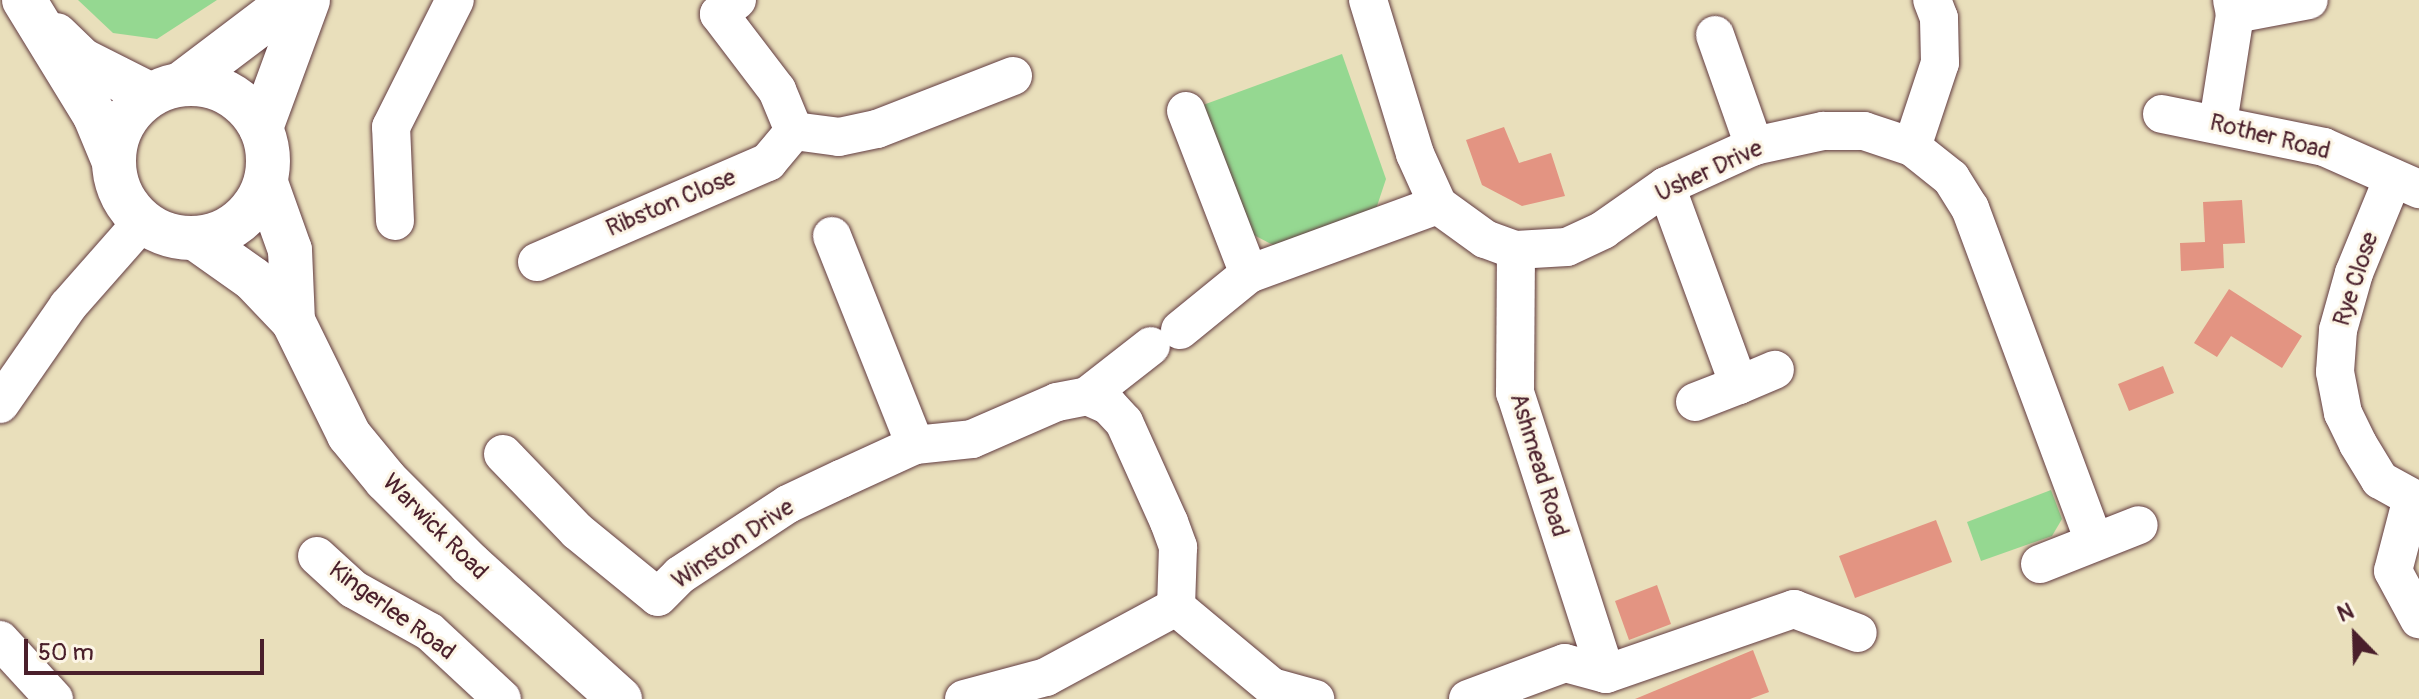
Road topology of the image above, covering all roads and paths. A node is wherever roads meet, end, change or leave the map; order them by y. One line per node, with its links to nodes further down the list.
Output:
1 (292, 0): 12 (main road)
2 (308, 0): 16 (main road)
3 (455, 0): 26 (street)
4 (1368, 0): 24 (street, Usher Drive)
5 (1932, 0): 19 (street)
6 (2309, 0): 9 (street)
7 (720, 5): 17 (street)
8 (29, 7): 12 (main road); 20 (main road)
9 (2233, 7): 15 (street)
10 (1715, 35): 18 (street)
11 (1013, 76): 17 (street)
12 (165, 89): 16 (main road); 20 (main road)
13 (1186, 111): 31 (street)
14 (2162, 114): 15 (street, Rother Road)
15 (2218, 123): 22 (street, Rother Road)
16 (261, 128): 21 (main road)
17 (794, 131): 30 (street, Ribston Close)
18 (1754, 146): 19 (street, Usher Drive); 23 (street, Usher Drive)
19 (1912, 147): 42 (street, Usher Drive)
20 (114, 162): 25 (main road)
21 (266, 183): 28 (main road); 32 (main road, Warwick Road)
22 (2406, 183): 40 (street, Rye Close)
23 (1666, 186): 29 (street, Usher Drive); 34 (street)
24 (1438, 205): 29 (street, Usher Drive); 31 (street)
25 (143, 221): 28 (main road); 37 (street)
26 (395, 221)
27 (832, 236): 38 (street)
28 (195, 238): 32 (main road, Warwick Road)
29 (1516, 250): 49 (street, Ashmead Road)
30 (537, 262)
31 (1249, 274): 35 (street)
32 (293, 321): 52 (main road, Warwick Road)
33 (1775, 370): 34 (street)
34 (1739, 385): 36 (street)
35 (1087, 396): 38 (street, Winston Drive); 45 (street)
36 (1695, 402)
37 (0, 404)
38 (915, 445): 39 (street, Winston Drive)
39 (503, 454)
40 (2416, 498): 46 (street, Rye Close)
41 (2139, 525): 42 (street)
42 (2094, 541): 44 (street)
43 (317, 556): 51 (street, Kingerlee Road)
44 (2040, 564)
45 (1176, 607): 53 (street); 54 (street)
46 (2419, 619)
47 (1858, 633): 49 (street)
48 (0, 640): 50 (street)
49 (1606, 674): 55 (street)
50 (54, 699)
51 (502, 699)
52 (620, 699)
53 (964, 699)
54 (1315, 699)
55 (1468, 699)

